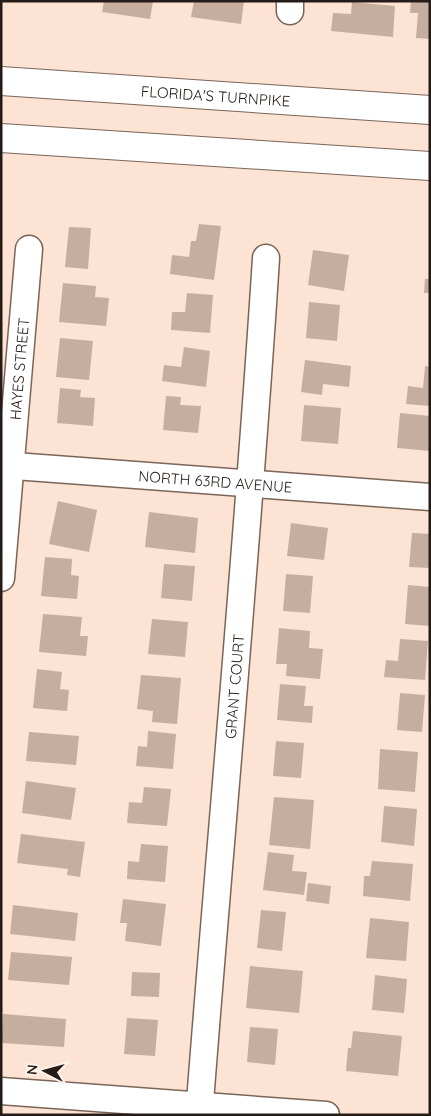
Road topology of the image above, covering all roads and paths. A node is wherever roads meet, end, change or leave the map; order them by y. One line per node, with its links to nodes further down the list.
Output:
1 (1, 81): 2 (highway, FLORIDA'S TURNPIKE)
2 (430, 110)
3 (1, 138): 4 (highway)
4 (430, 166)
5 (29, 249): 7 (street, HAYES STREET)
6 (266, 258): 8 (street, GRANT COURT)
7 (6, 465): 8 (street, NORTH 63RD AVENUE); 10 (street, HAYES STREET)
8 (251, 484): 9 (street, NORTH 63RD AVENUE); 12 (street, GRANT COURT)
9 (430, 496)
10 (1, 578)
11 (1, 1090): 12 (street)
12 (199, 1110): 13 (street)
13 (326, 1115)

